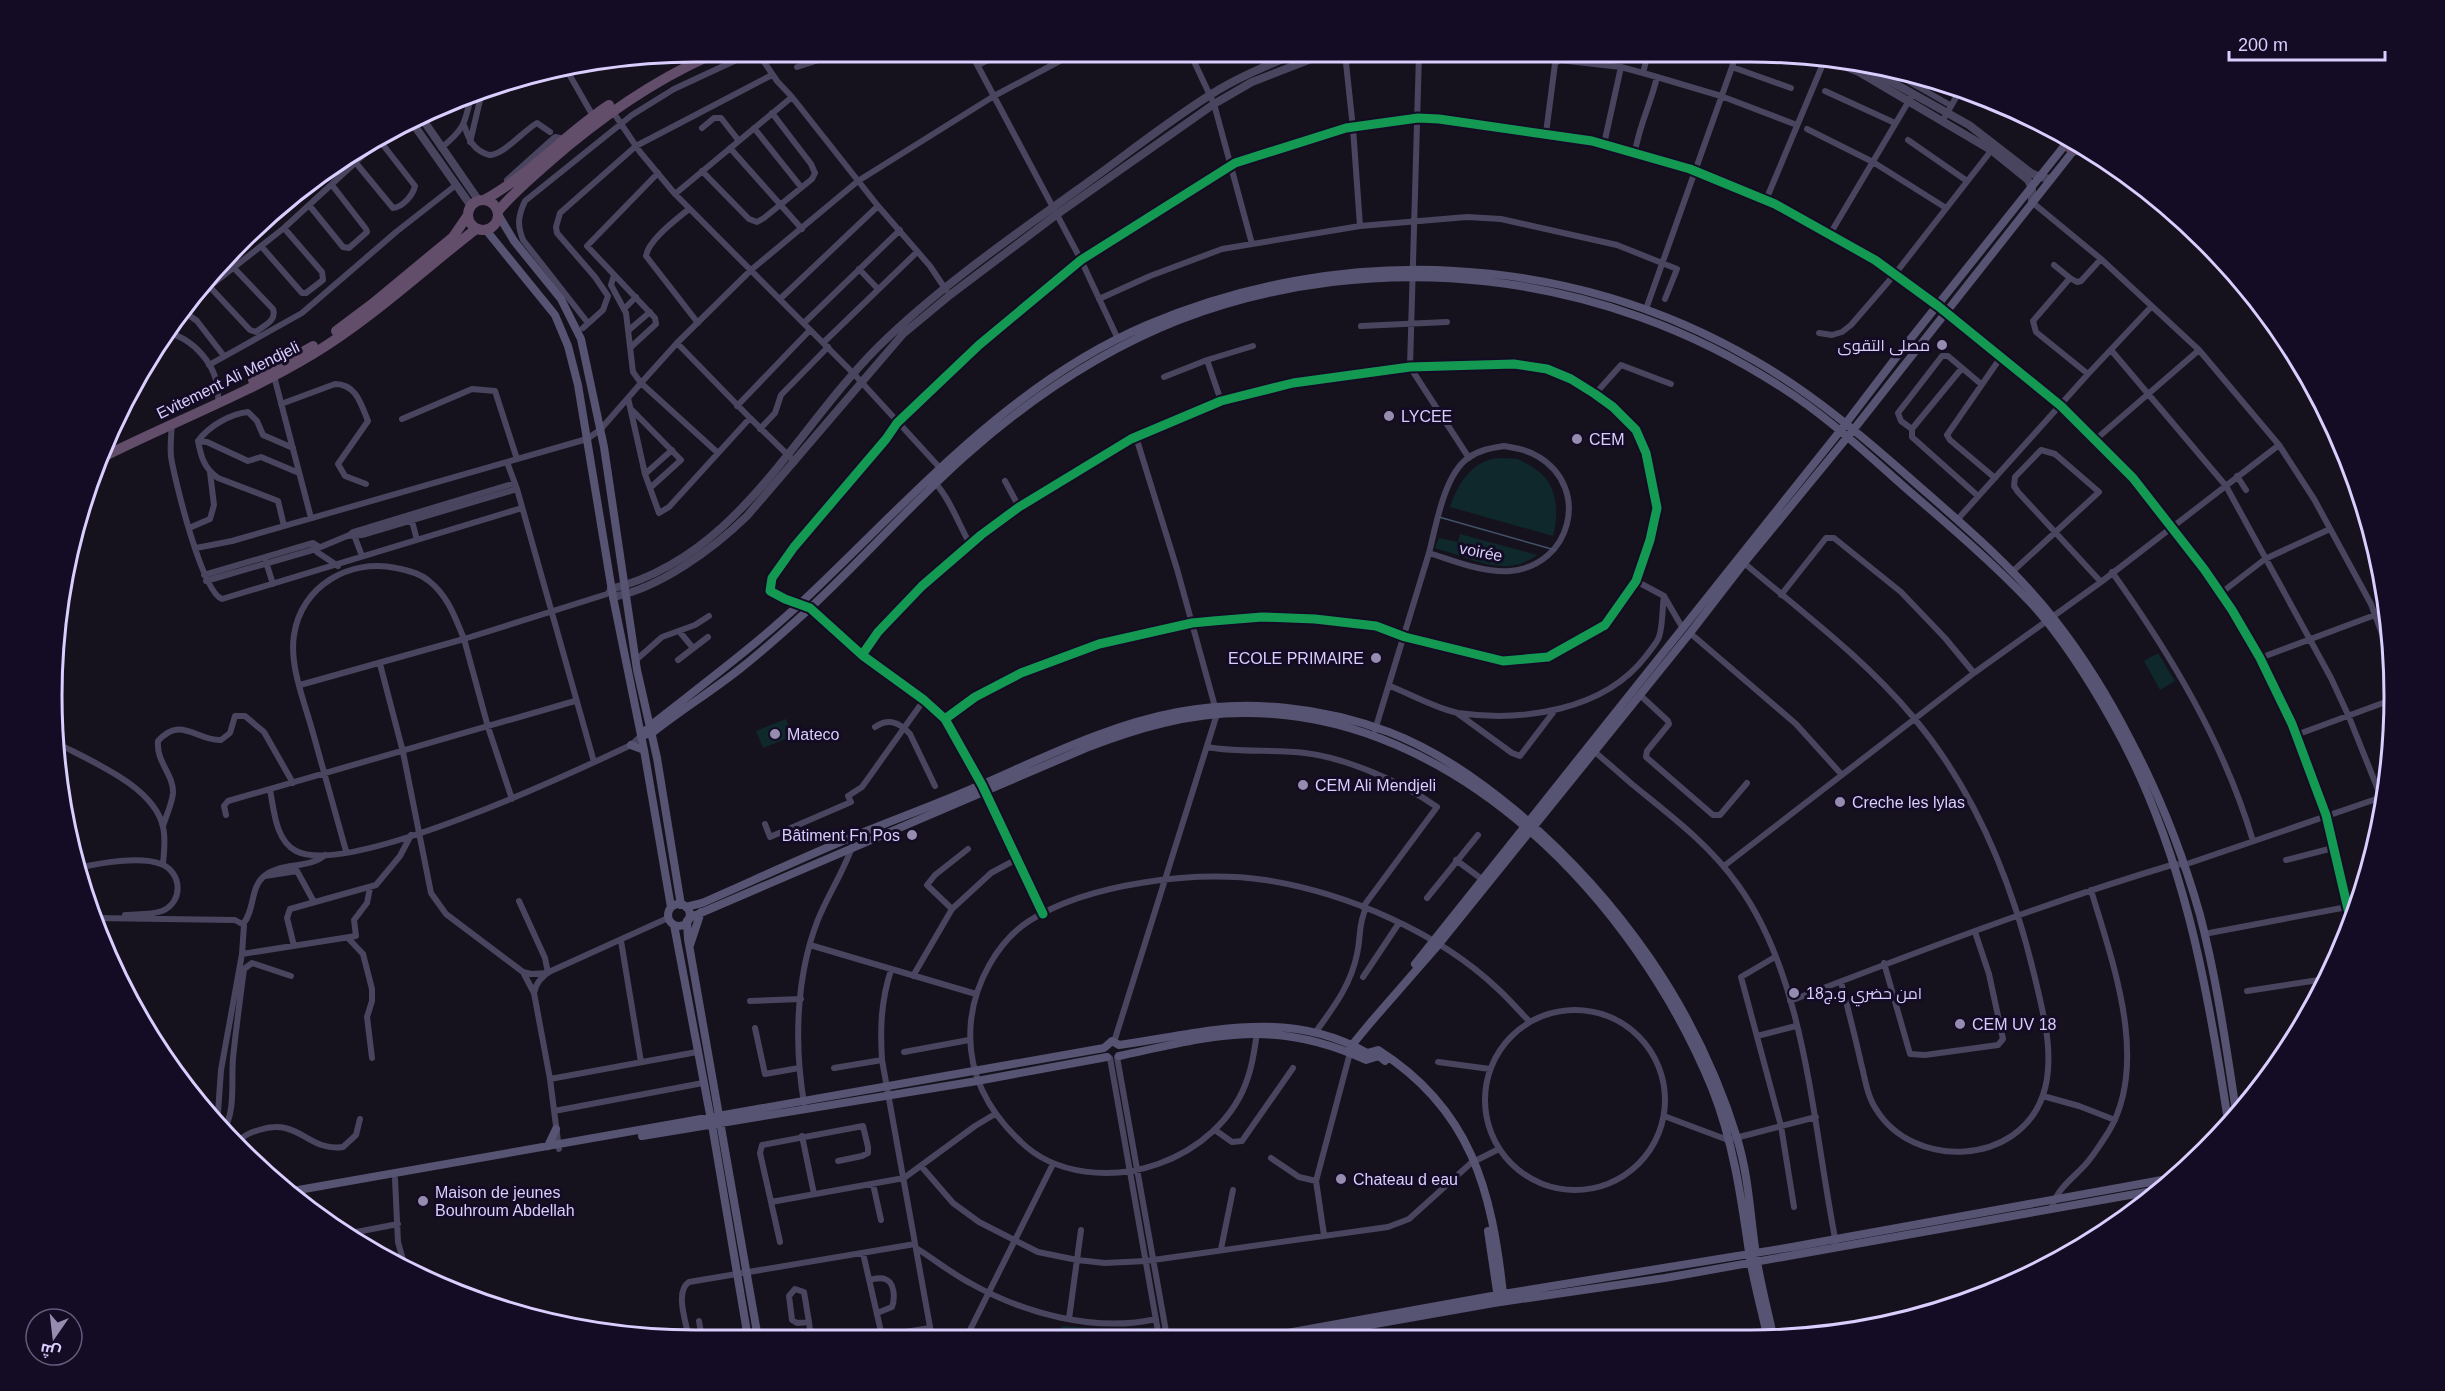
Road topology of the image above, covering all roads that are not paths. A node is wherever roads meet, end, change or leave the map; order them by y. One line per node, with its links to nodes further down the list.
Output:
1 (699, 61): 43 (highway)
2 (734, 61): 49 (street)
3 (763, 61): 26 (street)
4 (816, 61): 20 (street)
5 (976, 61): 18 (street)
6 (986, 61): 18 (street)
7 (1060, 61): 35 (street)
8 (1194, 61): 34 (street)
9 (1279, 61): 34 (street)
10 (1306, 61): 42 (street)
11 (1346, 61): 56 (street)
12 (1419, 61): 47 (street)
13 (1558, 61): 59 (street)
14 (1568, 61): 21 (street)
15 (1646, 61): 24 (street)
16 (1734, 61): 22 (street)
17 (682, 62): 46 (highway, Evitement Ali Mendjeli)
18 (978, 65): 35 (street)
19 (1824, 66): 52 (street)
20 (797, 67)
21 (1621, 67): 24 (street); 64 (street)
22 (1732, 67): 31 (street); 36 (street)
23 (1857, 71): 32 (street)
24 (1643, 73): 28 (street)
25 (569, 75): 46 (street)
26 (772, 75): 38 (street); 65 (street)
27 (1876, 75): 32 (street)
28 (1657, 77): 36 (street); 70 (street)
29 (1899, 80): 32 (street)
30 (1909, 82): 45 (street)
31 (1791, 88)
32 (1895, 88): 39 (street)
33 (1825, 91): 50 (street)
34 (1210, 94): 42 (street); 95 (street)
35 (994, 96): 80 (street); 95 (street)
36 (1721, 96): 52 (street); 76 (street)
37 (1956, 96): 45 (street)
38 (792, 97): 44 (street); 80 (street)
39 (1911, 97): 45 (street); 50 (street)
40 (480, 100): 62 (street)
41 (469, 104): 51 (street)
42 (1214, 104): 74 (street); 95 (street)
43 (613, 112): 49 (street); 96 (highway)
44 (772, 113): 55 (street); 84 (street)
45 (1946, 113): 66 (street)
46 (593, 116): 91 (highway, Evitement Ali Mendjeli)
47 (1418, 118): 56 (street); 59 (street); 97 (street)
48 (424, 123): 67 (street)
49 (620, 123): 65 (street); 65 (street)
50 (1895, 123): 72 (street)
51 (464, 125): 62 (street); 67 (street)
52 (1797, 125): 87 (street)
53 (415, 127): 83 (street)
54 (702, 128): 61 (street)
55 (754, 128): 61 (street); 84 (street)
56 (1353, 128): 74 (street); 98 (street)
57 (1807, 129): 72 (street)
58 (550, 132): 62 (street)
59 (1546, 133): 64 (street)
60 (1908, 140): 81 (street)
61 (739, 141): 68 (street)
62 (470, 142)
63 (382, 144): 73 (street)
64 (1604, 144): 70 (street)
65 (636, 146): 77 (street)
66 (1994, 147): 78 (street); 81 (street); 85 (street)
67 (441, 148): 91 (street)
68 (730, 148): 75 (street); 90 (street)
69 (2069, 148): 78 (main road); 79 (main road)
70 (1635, 152): 76 (street)
71 (367, 153): 73 (street)
72 (1873, 162): 93 (street); 103 (street)
73 (356, 163): 82 (street)
74 (1232, 166): 104 (street); 108 (street)
75 (702, 171): 86 (street); 90 (street)
76 (1696, 172): 87 (street); 109 (street)
77 (658, 173): 86 (street); 116 (street)
78 (2040, 177): 79 (street); 85 (main road)
79 (2051, 179): 88 (main road)
80 (858, 181): 92 (street); 101 (street)
81 (1967, 181): 93 (street)
82 (332, 185): 89 (street); 89 (street)
83 (456, 185): 91 (street); 150 (street)
84 (801, 187): 90 (street)
85 (2032, 188): 88 (street); 131 (main road)
86 (675, 194): 94 (street)
87 (1766, 200): 103 (street)
88 (2032, 202): 107 (street); 131 (main road)
89 (309, 204): 99 (street)
90 (780, 204): 101 (street)
91 (476, 205): 96 (highway); 100 (highway); 166 (highway, Evitement Ali Mendjeli)
92 (878, 206): 102 (street); 125 (street)
93 (1946, 208): 115 (street)
94 (689, 209): 113 (street); 135 (street)
95 (1055, 211): 108 (street); 122 (street)
96 (498, 214): 100 (highway); 182 (main road)
97 (1416, 222): 98 (street); 109 (street); 114 (street)
98 (1360, 226): 104 (street)
99 (284, 228): 105 (street); 105 (street)
100 (481, 229): 158 (highway, Evitement Ali Mendjeli); 185 (main road)
101 (802, 229): 113 (street)
102 (900, 230): 106 (street); 112 (street)
103 (1830, 234): 115 (street)
104 (1252, 244): 126 (street)
105 (261, 246): 111 (street)
106 (917, 252): 121 (street); 122 (street)
107 (2101, 259): 117 (street); 128 (street)
108 (1081, 260): 126 (street); 175 (street)
109 (1662, 263): 127 (street); 130 (street)
110 (2054, 265): 117 (street)
111 (233, 267): 118 (street); 119 (street)
112 (859, 269): 121 (street); 136 (street)
113 (751, 270): 125 (street); 135 (street)
114 (1412, 273): 130 (main road); 137 (street); 143 (main road); 178 (main road); 183 (main road)
115 (1894, 274): 131 (street); 141 (street)
116 (614, 275): 120 (street); 123 (street)
117 (2070, 278): 157 (street)
118 (217, 280)
119 (211, 288)
120 (627, 289): 123 (street); 124 (street)
121 (878, 289): 145 (street)
122 (948, 292): 156 (street); 160 (street)
123 (619, 297): 129 (street)
124 (636, 297): 129 (street); 132 (street)
125 (780, 299): 136 (street)
126 (1100, 299): 143 (street)
127 (1665, 299)
128 (2151, 306): 148 (street); 149 (street)
129 (624, 309): 139 (street)
130 (1646, 309): 176 (main road)
131 (1942, 309): 151 (street); 176 (main road); 180 (main road)
132 (650, 312): 139 (street); 147 (street)
133 (189, 315): 150 (street)
134 (1448, 322): 137 (street)
135 (698, 323): 144 (street)
136 (804, 323): 140 (street)
137 (1411, 324): 138 (street); 154 (street)
138 (1361, 326)
139 (629, 330): 147 (street)
140 (810, 330): 145 (street); 170 (street)
141 (1819, 333)
142 (175, 334): 153 (street)
143 (1118, 339): 178 (main road)
144 (677, 343): 161 (street); 170 (street)
145 (826, 345): 156 (street); 179 (street)
146 (1253, 346): 152 (street)
147 (631, 347): 161 (street)
148 (2111, 350): 157 (street); 164 (street)
149 (2199, 350): 164 (street); 190 (street)
150 (224, 356): 153 (street)
151 (2001, 357): 163 (street); 171 (street)
152 (1207, 360): 159 (street); 168 (street)
153 (209, 365): 166 (street)
154 (1410, 367): 165 (street); 168 (street); 196 (street)
155 (1962, 368): 163 (street); 181 (street); 181 (street)
156 (854, 374): 160 (street); 198 (street)
157 (2088, 374): 171 (street)
158 (274, 376): 169 (street); 177 (highway, Evitement Ali Mendjeli)
159 (1164, 377)
160 (863, 382): 175 (street); 198 (street)
161 (641, 383): 167 (street); 194 (street)
162 (1671, 384): 165 (street)
163 (1981, 384): 205 (street)
164 (2147, 393): 187 (street); 210 (street)
165 (1595, 394): 241 (street)
166 (218, 397): 189 (highway, Evitement Ali Mendjeli)
167 (628, 398): 172 (street); 182 (street)
168 (1221, 401): 184 (street)
169 (281, 404): 191 (street); 207 (street)
170 (738, 406): 173 (street)
171 (2061, 406): 186 (street); 187 (street)
172 (632, 410): 192 (street); 203 (street)
173 (750, 418): 179 (street); 194 (street)
174 (402, 419): 197 (street)
175 (897, 423): 200 (street); 249 (street)
176 (1846, 423): 180 (main road); 183 (main road)
177 (172, 424): 195 (highway, Evitement Ali Mendjeli); 221 (street)
178 (992, 427): 200 (main road); 208 (main road)
179 (760, 429): 198 (street)
180 (1854, 429): 183 (main road); 217 (main road)
181 (1912, 429): 213 (street)
182 (600, 430): 185 (street); 244 (main road)
183 (1844, 434): 235 (main road); 254 (main road); 256 (main road)
184 (1136, 437): 214 (street); 255 (street)
185 (586, 439): 197 (street); 245 (main road)
186 (2030, 439): 193 (street); 205 (street)
187 (2095, 440): 220 (street)
188 (198, 441): 191 (street); 201 (street); 202 (street)
189 (114, 444)
190 (2279, 445): 204 (street); 222 (street)
191 (293, 448): 202 (street)
192 (672, 450): 203 (street); 211 (street)
193 (2041, 450): 223 (street); 223 (street)
194 (718, 453): 211 (street)
195 (110, 454)
196 (1469, 458): 229 (street); 229 (street, voirée)
197 (517, 459): 199 (street)
198 (792, 459): 244 (street)
199 (507, 462): 209 (street); 216 (street)
200 (940, 468): 249 (main road)
201 (210, 472): 219 (street); 221 (street)
202 (299, 473): 216 (street)
203 (645, 474): 211 (street)
204 (2237, 477): 210 (street); 212 (street)
205 (1995, 478): 213 (street)
206 (1005, 481): 214 (street)
207 (366, 484)
208 (936, 484): 226 (street); 250 (main road)
209 (516, 486): 215 (street); 218 (street); 224 (street)
210 (2226, 486): 220 (street); 232 (street)
211 (650, 488)
212 (2246, 490)
213 (1978, 496): 217 (street)
214 (1019, 507): 226 (street)
215 (522, 508): 225 (street); 251 (street)
216 (311, 518): 219 (street)
217 (1957, 520): 238 (main road)
218 (412, 521): 224 (street); 225 (street)
219 (284, 526): 228 (street)
220 (2172, 526): 239 (street); 246 (street)
221 (189, 528): 228 (street)
222 (2330, 529): 232 (street); 252 (street)
223 (2057, 533): 238 (street); 242 (street)
224 (352, 535): 227 (street); 230 (street)
225 (417, 540): 230 (street)
226 (970, 544): 265 (street)
227 (316, 546): 233 (street); 234 (street)
228 (196, 548): 240 (street)
229 (1429, 553): 260 (street)
230 (362, 556): 231 (street)
231 (351, 559): 234 (street); 236 (street)
232 (2265, 559): 246 (street); 263 (street)
233 (266, 560): 240 (street); 243 (street)
234 (338, 563): 237 (street); 243 (street)
235 (1744, 563): 247 (street); 259 (main road)
236 (353, 568): 237 (street); 262 (street)
237 (340, 572): 271 (street)
238 (2012, 572): 254 (main road)
239 (2112, 572): 242 (street); 316 (street)
240 (205, 578): 243 (street)
241 (1636, 581): 248 (street); 260 (street)
242 (2101, 582): 254 (street)
243 (273, 584)
244 (626, 590): 245 (street); 267 (main road)
245 (610, 593): 251 (street); 289 (main road)
246 (2221, 593): 266 (street)
247 (1781, 595): 270 (street); 281 (street)
248 (1664, 596): 256 (street); 277 (street)
249 (799, 605): 250 (street); 286 (main road)
250 (810, 608): 265 (street); 286 (main road)
251 (551, 612): 262 (street); 275 (street)
252 (2375, 615): 257 (street); 263 (street)
253 (709, 616): 258 (street)
254 (2048, 618): 270 (street); 326 (main road)
255 (1192, 623): 260 (street); 278 (street); 282 (street)
256 (1682, 627): 293 (main road)
257 (2379, 627)
258 (679, 630): 264 (street); 267 (street)
259 (1690, 633): 273 (main road); 298 (street)
260 (1405, 637): 272 (street)
261 (708, 638): 264 (street)
262 (464, 639): 269 (street); 283 (street)
263 (2310, 640): 266 (street); 280 (street)
264 (693, 648): 268 (street)
265 (861, 655): 274 (street)
266 (2260, 658): 288 (street)
267 (636, 660): 286 (main road)
268 (678, 660)
269 (380, 664): 271 (street); 295 (street)
270 (1974, 674): 281 (street)
271 (300, 685): 297 (street)
272 (1390, 686): 279 (street); 287 (street)
273 (1640, 695): 293 (main road); 300 (street)
274 (924, 700): 282 (street); 285 (street)
275 (575, 701): 283 (street); 296 (street)
276 (2384, 703): 280 (street)
277 (1555, 710): 279 (street); 279 (street)
278 (1215, 711): 287 (main road); 292 (street); 303 (main road)
279 (1456, 712)
280 (2349, 717): 288 (street); 301 (street)
281 (1915, 718): 298 (street); 345 (street)
282 (945, 719): 303 (street)
283 (488, 727): 295 (street); 305 (street)
284 (875, 727): 285 (street)
285 (904, 728): 302 (street); 309 (street)
286 (651, 729): 289 (main road); 334 (main road)
287 (1375, 732): 311 (main road)
288 (2296, 735): 308 (street)
289 (641, 736): 290 (street); 294 (main road)
290 (631, 745): 294 (main road); 296 (street)
291 (64, 747): 310 (street)
292 (1207, 747): 330 (street); 342 (street)
293 (1590, 749): 311 (main road); 327 (street)
294 (644, 750): 339 (main road)
295 (403, 752): 297 (street); 312 (street)
296 (594, 762): 305 (street)
297 (325, 773): 299 (street); 320 (street)
298 (1842, 775): 327 (street)
299 (293, 783): 304 (street); 310 (street)
300 (1747, 783)
301 (2377, 783)
302 (935, 786)
303 (983, 788): 315 (main road); 317 (main road); 322 (street)
304 (270, 790): 307 (street); 321 (street)
305 (512, 799): 312 (street)
306 (2374, 799): 308 (street)
307 (226, 815)
308 (2326, 815): 316 (street); 318 (street)
309 (765, 824)
310 (163, 826): 325 (street)
311 (1529, 827): 331 (main road); 356 (main road); 421 (main road)
312 (419, 833): 314 (street); 364 (street)
313 (1478, 835): 323 (street)
314 (411, 836): 320 (street); 332 (street)
315 (854, 836): 317 (street); 341 (main road)
316 (2253, 841): 326 (street)
317 (852, 847): 341 (main road); 357 (street)
318 (2333, 848): 324 (street); 340 (street)
319 (968, 849): 343 (street)
320 (346, 851): 321 (street)
321 (326, 854): 329 (street)
322 (1017, 859): 343 (street); 344 (street)
323 (1456, 860): 331 (street); 335 (street)
324 (2286, 860)
325 (163, 864): 328 (street); 347 (street)
326 (2180, 865): 333 (street); 353 (main road); 407 (main road)
327 (1724, 866): 361 (street)
328 (85, 867)
329 (264, 876): 337 (street); 351 (street)
330 (1167, 879): 342 (street); 344 (street); 384 (street)
331 (1483, 880): 356 (main road)
332 (370, 888): 337 (street); 354 (street)
333 (2091, 890): 345 (street); 414 (street)
334 (678, 892): 338 (main road); 341 (main road)
335 (1427, 898)
336 (519, 901): 365 (street)
337 (314, 902): 358 (street)
338 (684, 906): 339 (main road); 341 (main road); 348 (main road)
339 (671, 907): 349 (main road)
340 (2347, 907): 353 (street)
341 (700, 908): 348 (main road); 359 (main road)
342 (1365, 908): 350 (street); 381 (street)
343 (952, 909): 367 (street)
344 (1043, 914): 373 (street)
345 (2018, 917): 352 (street); 403 (street)
346 (102, 918): 347 (street)
347 (107, 918): 351 (street)
348 (688, 920): 349 (main road); 359 (main road)
349 (671, 922): 355 (street); 387 (main road)
350 (1399, 923): 356 (street); 368 (street)
351 (243, 924): 360 (street)
352 (1975, 932): 362 (street); 362 (street)
353 (2204, 934): 404 (main road)
354 (348, 938): 358 (street); 390 (street)
355 (621, 941): 365 (street); 392 (street)
356 (1437, 943): 377 (street); 386 (main road)
357 (810, 945): 363 (street); 374 (street)
358 (294, 946): 360 (street)
359 (689, 948): 413 (main road)
360 (242, 954): 408 (street)
361 (1775, 957): 376 (street); 382 (street)
362 (1884, 963): 370 (street)
363 (891, 970): 367 (street); 391 (street)
364 (523, 972): 365 (street); 372 (street)
365 (548, 973): 372 (street)
366 (291, 976): 415 (street)
367 (914, 976): 373 (street)
368 (1363, 977)
369 (2316, 980): 371 (street)
370 (1841, 982): 376 (street); 403 (street)
371 (2247, 991)
372 (534, 993): 399 (street)
373 (976, 994): 383 (street)
374 (801, 999): 375 (street); 394 (street)
375 (750, 1001)
376 (1790, 1002): 378 (street)
377 (1530, 1022): 397 (street); 410 (street)
378 (1796, 1026): 382 (street); 411 (street)
379 (755, 1028): 394 (street)
380 (1257, 1032): 386 (main road); 389 (main road); 418 (street)
381 (1315, 1033): 384 (main road); 386 (main road)
382 (1757, 1036): 416 (street)
383 (969, 1040): 388 (street); 398 (street)
384 (1117, 1043): 385 (main road); 389 (main road)
385 (1104, 1048): 389 (main road); 398 (main road)
386 (1351, 1049): 427 (main road); 434 (street)
387 (697, 1052): 392 (street); 401 (main road)
388 (904, 1052)
389 (1113, 1057): 400 (main road); 430 (street); 431 (street)
390 (372, 1058)
391 (882, 1060): 395 (street); 402 (street)
392 (641, 1062): 399 (street)
393 (1438, 1062): 397 (street)
394 (799, 1068): 405 (street)
395 (834, 1068)
396 (1293, 1068): 418 (street)
397 (1490, 1070): 424 (street)
398 (974, 1071): 400 (street); 402 (main road)
399 (550, 1078): 406 (street)
400 (977, 1081): 402 (main road); 409 (street)
401 (703, 1083): 406 (street); 413 (main road)
402 (887, 1090): 405 (main road); 432 (street)
403 (2043, 1095): 414 (street)
404 (2235, 1103)
405 (805, 1105): 413 (main road)
406 (554, 1111): 417 (street)
407 (2227, 1113)
408 (219, 1114)
409 (995, 1114): 428 (street); 429 (street)
410 (1664, 1116): 421 (street); 424 (street)
411 (1816, 1117): 416 (street); 453 (street)
412 (360, 1119): 420 (street)
413 (715, 1120): 423 (main road); 461 (main road)
414 (2115, 1120): 442 (street)
415 (228, 1123)
416 (1781, 1126): 421 (street); 444 (street)
417 (556, 1129): 422 (main road); 423 (street)
418 (1215, 1130): 430 (street)
419 (802, 1136): 426 (street); 441 (street); 443 (street)
420 (242, 1138)
421 (1732, 1138): 458 (main road)
422 (548, 1146): 423 (main road); 437 (main road)
423 (558, 1147): 433 (main road)
424 (1499, 1149): 427 (street)
425 (1271, 1158): 434 (street)
426 (838, 1161)
427 (1473, 1162): 450 (street); 464 (main road)
428 (1053, 1164): 431 (street); 451 (street)
429 (921, 1166): 432 (street); 451 (street)
430 (1138, 1169): 431 (street); 460 (street)
431 (1128, 1171): 460 (street)
432 (904, 1178): 436 (street); 454 (street)
433 (395, 1179): 440 (main road); 447 (street)
434 (1316, 1180): 450 (street)
435 (2157, 1181): 442 (main road)
436 (873, 1184): 441 (street); 446 (street)
437 (300, 1190)
438 (1233, 1190): 455 (street)
439 (2142, 1193): 445 (main road)
440 (305, 1194)
441 (814, 1194): 443 (street)
442 (2055, 1198): 445 (street); 453 (main road)
443 (771, 1202): 452 (street)
444 (1794, 1207)
445 (2052, 1208): 453 (main road)
446 (881, 1220)
447 (398, 1224): 449 (street); 457 (street)
448 (1081, 1230): 459 (street)
449 (357, 1232)
450 (1324, 1235): 455 (street)
451 (1016, 1241): 459 (street); 463 (street)
452 (780, 1242)
453 (1836, 1243): 458 (main road)
454 (915, 1246): 456 (street); 463 (street); 471 (street)
455 (1221, 1249): 460 (street)
456 (862, 1253): 461 (street); 462 (street)
457 (401, 1257)
458 (1753, 1258): 464 (main road); 472 (main road); 473 (main road)
459 (1077, 1260): 460 (street); 467 (street)
460 (1149, 1260): 466 (street); 468 (street)
461 (742, 1273): 474 (street); 476 (main road); 477 (main road)
462 (869, 1280): 465 (street); 465 (street)
463 (989, 1293): 467 (street); 481 (street)
464 (1500, 1297): 484 (main road); 485 (main road)
465 (877, 1313): 479 (street)
466 (1162, 1317): 468 (street); 483 (street)
467 (1069, 1319): 468 (street)
468 (1154, 1319): 482 (street)
469 (699, 1321): 475 (street)
470 (809, 1322): 470 (street); 478 (street)
471 (930, 1328): 480 (street)
472 (1766, 1329)
473 (1771, 1329)
474 (687, 1330)
475 (701, 1330)
476 (747, 1330)
477 (756, 1330)
478 (810, 1330)
479 (881, 1330)
480 (918, 1330)
481 (970, 1330)
482 (1157, 1330)
483 (1165, 1330)
484 (1305, 1330)
485 (1337, 1330)

